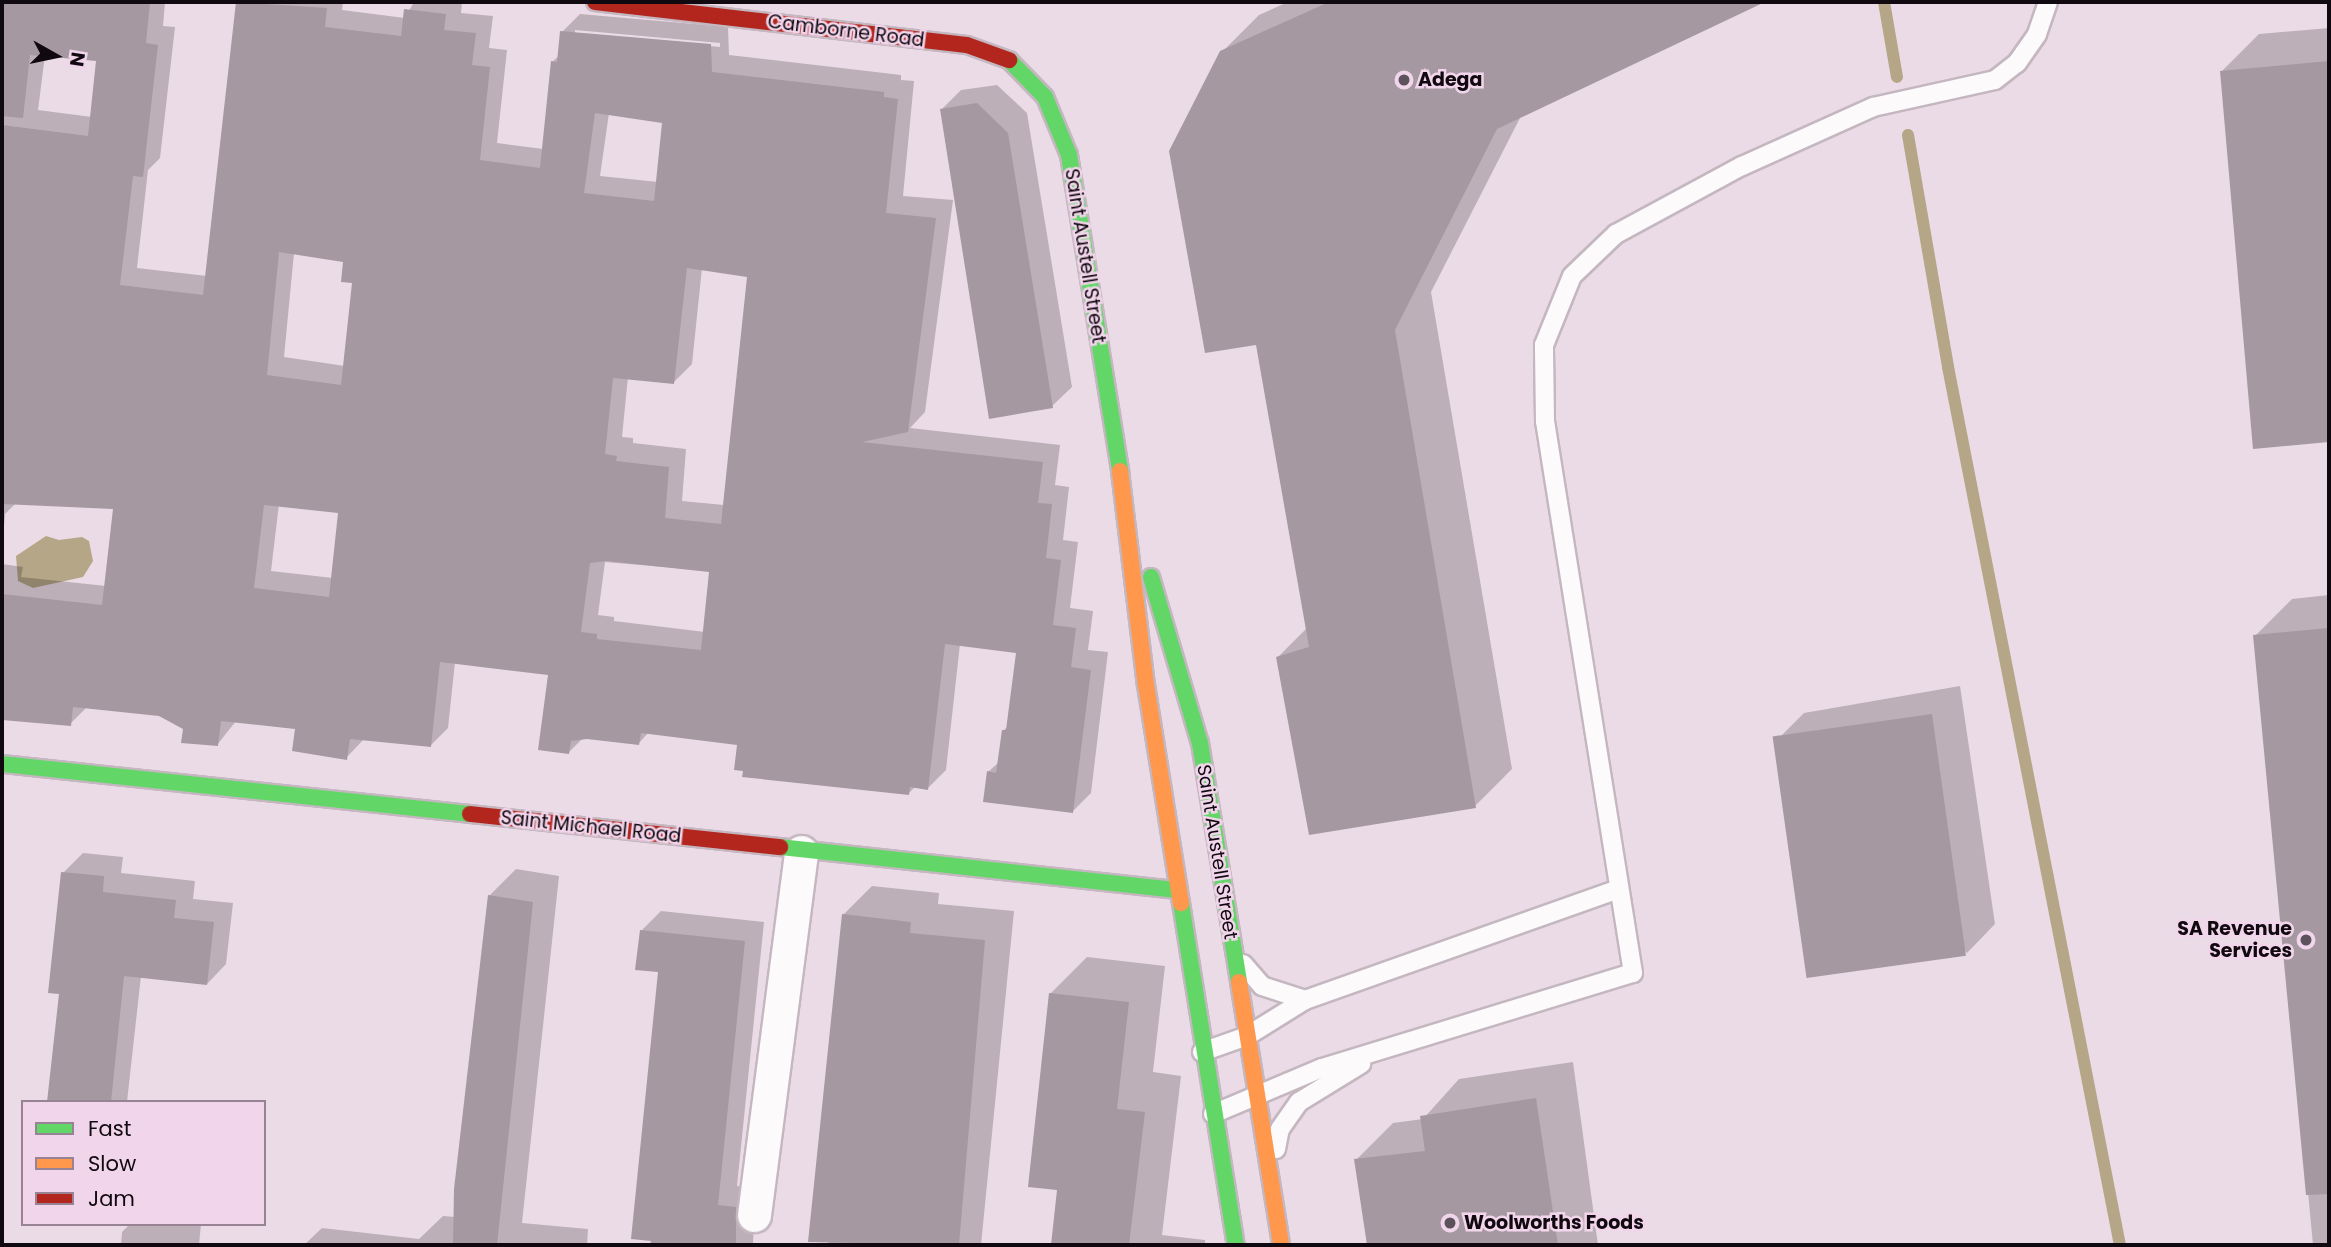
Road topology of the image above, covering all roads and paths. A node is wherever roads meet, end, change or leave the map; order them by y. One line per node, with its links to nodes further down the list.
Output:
1 (595, 2): 3 (street, Camborne Road)
2 (2048, 2): 7 (lane)
3 (1012, 61): 4 (street, Saint Austell Street)
4 (1119, 467): 8 (street, Saint Austell Street); 9 (street, Saint Austell Street)
5 (2, 764): 6 (street, Saint Michael Road)
6 (801, 852): 8 (street, Saint Michael Road); 16 (street)
7 (1618, 889): 10 (lane); 12 (lane)
8 (1180, 890): 13 (street, Saint Austell Street)
9 (1225, 907): 10 (lane); 11 (street, Saint Austell Street)
10 (1305, 1000): 11 (lane)
11 (1247, 1036): 13 (lane); 14 (street, Saint Austell Street)
12 (1388, 1049): 14 (lane); 17 (lane)
13 (1202, 1052): 15 (street, Saint Austell Street)
14 (1258, 1096): 15 (lane); 17 (street, Saint Austell Street)
15 (1213, 1114): 18 (street, Saint Austell Street)
16 (754, 1215)
17 (1276, 1220): 19 (street, Saint Austell Street)
18 (1236, 1245)
19 (1281, 1245)

